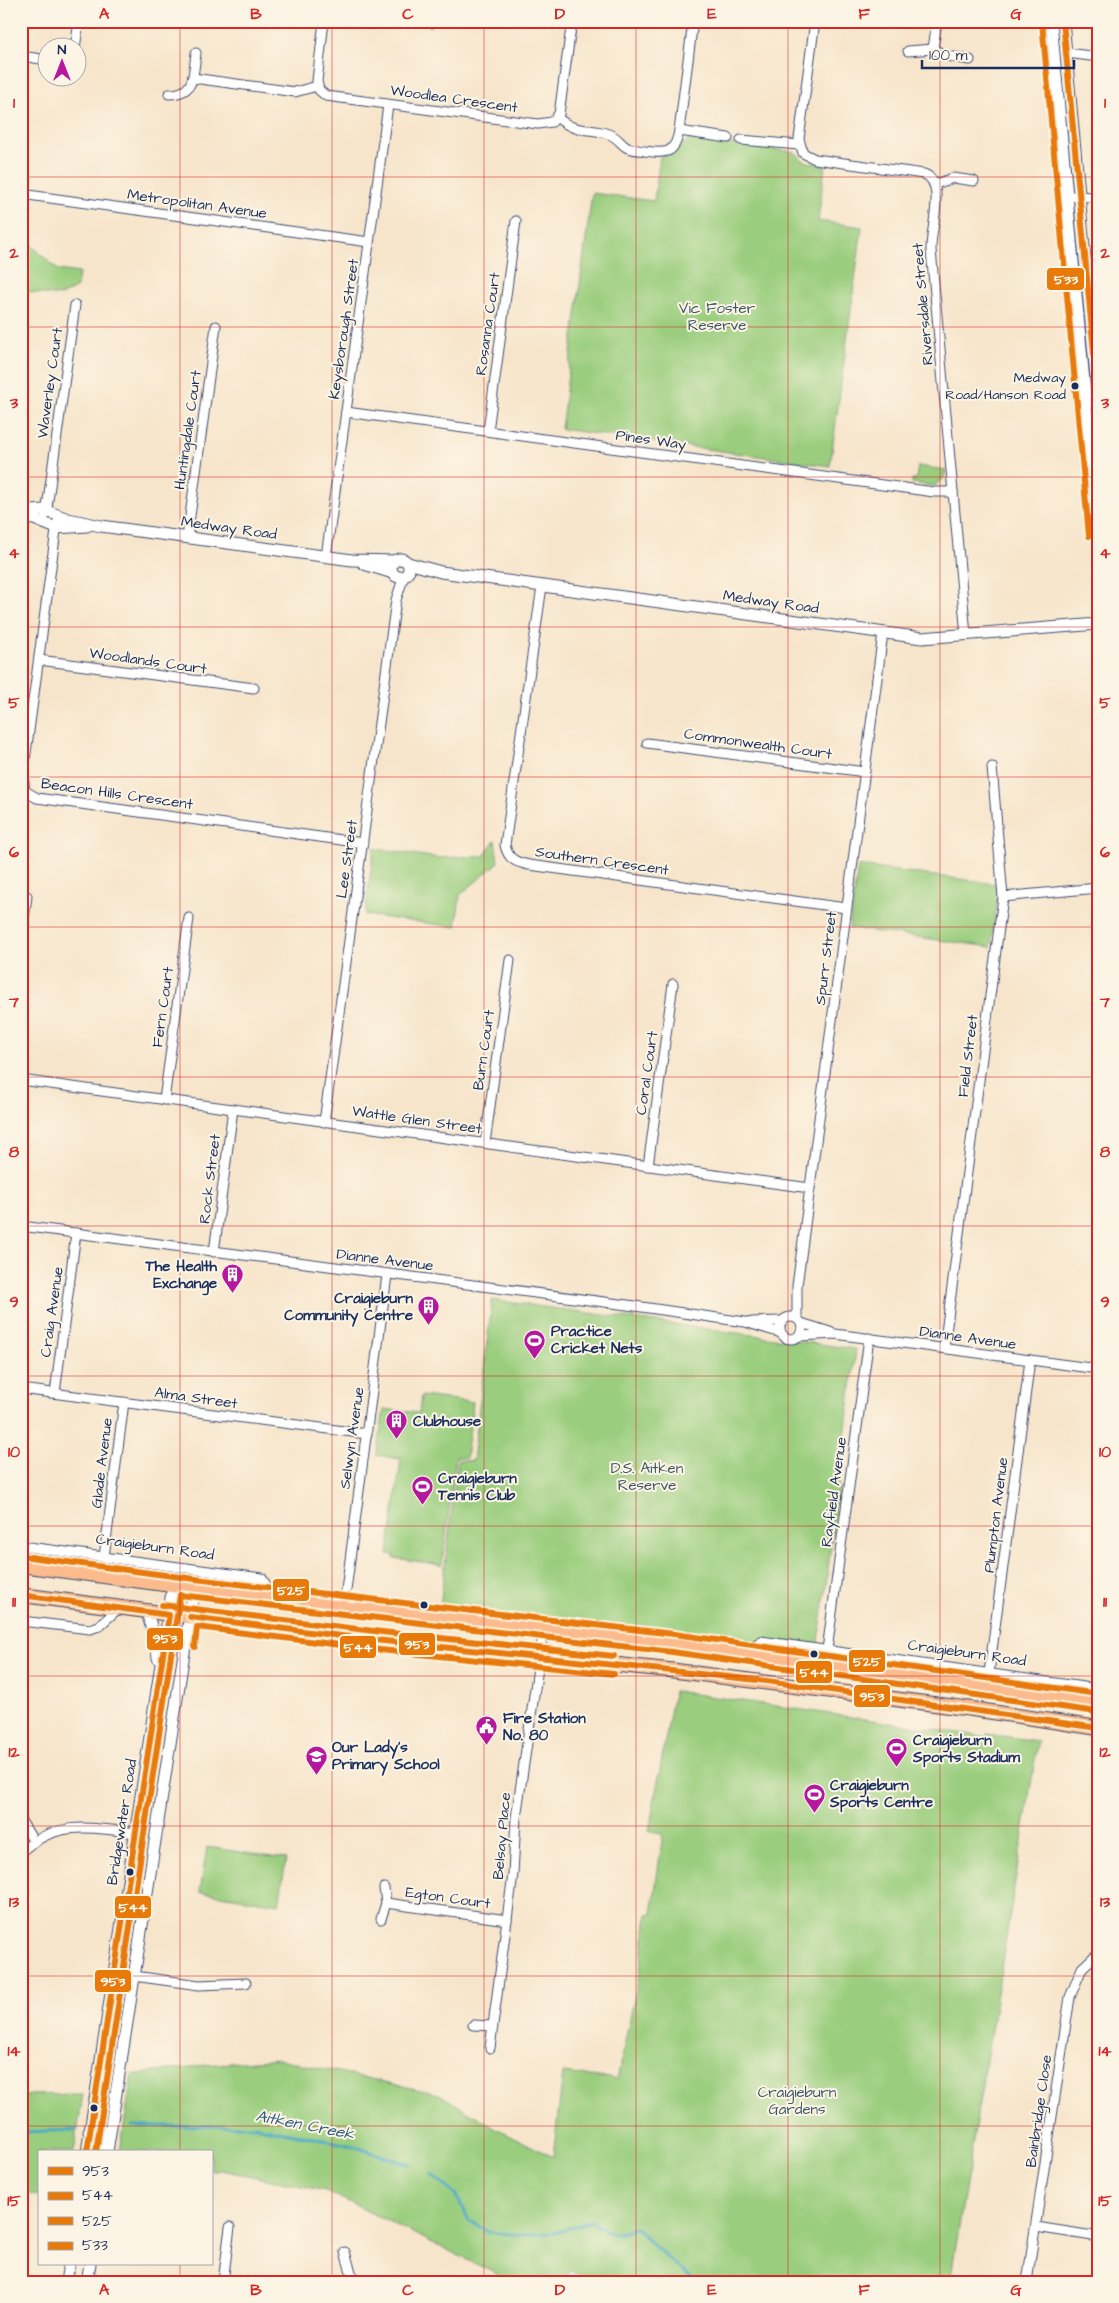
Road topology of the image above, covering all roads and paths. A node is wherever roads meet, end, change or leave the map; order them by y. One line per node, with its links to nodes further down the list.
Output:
1 (79, 21): 9 (street)
2 (324, 21): 20 (street)
3 (572, 21): 23 (street)
4 (693, 21): 24 (street)
5 (815, 21): 27 (street)
6 (936, 21): 10 (street)
7 (1050, 21): 12 (street)
8 (1063, 21): 14 (street)
9 (76, 38)
10 (933, 49): 11 (street); 18 (street)
11 (908, 52)
12 (1053, 52): 14 (street); 32 (street)
13 (196, 53): 19 (street)
14 (1067, 53): 16 (street); 31 (street)
15 (21, 56): 17 (street)
16 (1098, 57)
17 (38, 59)
18 (970, 60)
19 (192, 78): 20 (street); 21 (street)
20 (318, 86): 22 (street, Woodlea Crescent)
21 (169, 94)
22 (388, 104): 23 (street, Woodlea Crescent); 35 (street, Keysborough Street)
23 (557, 117): 24 (street)
24 (679, 131): 25 (street)
25 (728, 138)
26 (741, 140): 27 (street)
27 (799, 145): 29 (street)
28 (974, 181): 29 (street)
29 (936, 184): 41 (street, Riversdale Street)
30 (21, 194): 35 (street, Metropolitan Avenue)
31 (1079, 195): 32 (street); 33 (street); 38 (street)
32 (1066, 196): 49 (street)
33 (1098, 197)
34 (516, 221): 40 (street, Rosanna Court)
35 (369, 242): 39 (street, Keysborough Street)
36 (75, 305): 42 (street, Waverley Court)
37 (216, 326): 50 (street, Huntingdale Court)
38 (1098, 398)
39 (346, 412): 40 (street, Pines Way); 51 (street, Keysborough Street)
40 (488, 431): 41 (street, Pines Way)
41 (953, 492): 60 (street, Riversdale Street)
42 (47, 511): 43 (street, Medway Road); 44 (street, Medway Road); 46 (street, Waverley Court)
43 (21, 512)
44 (59, 516): 47 (street, Medway Road); 48 (street, Beacon Hills Crescent)
45 (21, 517): 46 (street, Medway Road)
46 (45, 523): 48 (street, Medway Road)
47 (102, 526): 48 (street, Medway Road); 50 (street, Medway Road)
48 (56, 528): 61 (street, Beacon Hills Crescent)
49 (1098, 535)
50 (187, 538): 51 (street, Medway Road)
51 (326, 557): 52 (street, Medway Road)
52 (352, 560): 53 (street, Medway Road); 56 (street, Medway Road)
53 (395, 561): 54 (street); 56 (street)
54 (408, 563): 55 (street, Medway Road); 56 (street)
55 (441, 572): 56 (street, Medway Road); 57 (street, Medway Road)
56 (399, 575): 66 (street, Lee Street)
57 (542, 586): 59 (street, Medway Road); 70 (street, Southern Crescent)
58 (1098, 624): 60 (street, Medway Road)
59 (883, 633): 60 (street, Medway Road); 65 (street, Spurr Street)
60 (966, 635)
61 (39, 660): 62 (street, Woodlands Court); 66 (street, Beacon Hills Crescent)
62 (254, 688)
63 (647, 743): 65 (street, Commonwealth Court)
64 (992, 767): 69 (street, Field Street)
65 (865, 772): 70 (street, Spurr Street)
66 (363, 843): 78 (street, Lee Street)
67 (1098, 888): 69 (street)
68 (27, 896): 72 (street)
69 (1003, 897): 92 (street, Field Street)
70 (846, 908): 81 (street, Spurr Street)
71 (189, 918): 76 (street, Fern Court)
72 (21, 941)
73 (510, 960): 79 (street, Burn Court)
74 (673, 984): 80 (street, Coral Court)
75 (21, 1080): 76 (street, Wattle Glen Street)
76 (164, 1100): 77 (street, Wattle Glen Street)
77 (233, 1109): 78 (street, Wattle Glen Street); 84 (street, Rock Street)
78 (324, 1122): 79 (street, Wattle Glen Street)
79 (485, 1143): 80 (street, Wattle Glen Street)
80 (648, 1166): 81 (street, Wattle Glen Street)
81 (810, 1188): 86 (street, Spurr Street)
82 (21, 1226): 83 (street, Dianne Avenue)
83 (76, 1233): 84 (street, Dianne Avenue); 96 (street, Craig Avenue)
84 (214, 1252): 85 (street, Dianne Avenue)
85 (387, 1275): 87 (street, Dianne Avenue); 98 (street, Selwyn Avenue)
86 (792, 1320): 87 (street, Dianne Avenue); 88 (street); 89 (street, Dianne Avenue); 90 (street)
87 (744, 1322): 88 (street, Dianne Avenue)
88 (781, 1333): 90 (street)
89 (835, 1334): 90 (street, Dianne Avenue); 91 (street, Dianne Avenue)
90 (800, 1336)
91 (869, 1338): 92 (street, Dianne Avenue); 113 (street, Rayfield Avenue)
92 (944, 1348): 93 (street, Dianne Avenue)
93 (1030, 1360): 94 (street, Dianne Avenue); 116 (street, Plumpton Avenue)
94 (1098, 1369)
95 (21, 1389): 96 (street, Alma Street)
96 (54, 1394): 97 (street, Alma Street)
97 (124, 1402): 98 (street, Alma Street); 100 (street, Glade Avenue)
98 (367, 1434): 106 (street, Selwyn Avenue)
99 (21, 1546): 100 (street, Craigieburn Road)
100 (104, 1556): 105 (street, Craigieburn Road)
101 (21, 1565): 102 (main road, Craigieburn Road)
102 (173, 1585): 103 (main road, Craigieburn Road); 109 (street, Bridgewater Road)
103 (194, 1588): 105 (main road, Craigieburn Road); 110 (street)
104 (21, 1595): 107 (main road)
105 (274, 1597): 106 (main road, Craigieburn Road)
106 (344, 1606): 112 (main road, Craigieburn Road)
107 (119, 1608): 108 (main road); 111 (street)
108 (147, 1612): 109 (main road); 117 (street)
109 (168, 1614): 110 (main road); 117 (street, Bridgewater Road)
110 (190, 1617): 115 (main road); 119 (street)
111 (21, 1621)
112 (544, 1627): 114 (main road, Craigieburn Road); 115 (street, Belsay Place)
113 (827, 1650): 114 (street, Craigieburn Road); 116 (street, Craigieburn Road)
114 (744, 1652): 120 (main road, Craigieburn Road)
115 (534, 1657): 121 (main road); 130 (street, Belsay Place)
116 (989, 1673): 118 (street, Craigieburn Road)
117 (158, 1688): 119 (street); 123 (street, Bridgewater Road)
118 (1098, 1689)
119 (178, 1691): 124 (street)
120 (1098, 1703)
121 (1098, 1728)
122 (21, 1820): 125 (street)
123 (136, 1833): 124 (street); 125 (street); 138 (street, Bridgewater Road)
124 (155, 1836): 132 (street)
125 (34, 1842): 126 (street)
126 (21, 1852)
127 (384, 1888): 128 (street)
128 (386, 1903): 129 (street); 130 (street, Egton Court)
129 (381, 1919)
130 (507, 1920): 135 (street, Belsay Place)
131 (1098, 1953): 142 (street, Bainbridge Close)
132 (134, 1976): 133 (street); 137 (street)
133 (246, 1983)
134 (473, 2025): 135 (street)
135 (492, 2026): 136 (street, Belsay Place)
136 (490, 2048)
137 (112, 2122): 138 (street); 140 (street)
138 (89, 2132): 139 (street, Bridgewater Road)
139 (87, 2150)
140 (107, 2150)
141 (230, 2227): 149 (street)
142 (1036, 2227): 143 (street); 151 (street, Bainbridge Close)
143 (1094, 2236)
144 (345, 2252): 150 (street)
145 (69, 2266): 147 (street)
146 (90, 2266): 148 (street)
147 (66, 2282)
148 (87, 2282)
149 (223, 2282)
150 (354, 2282)
151 (1027, 2282)

